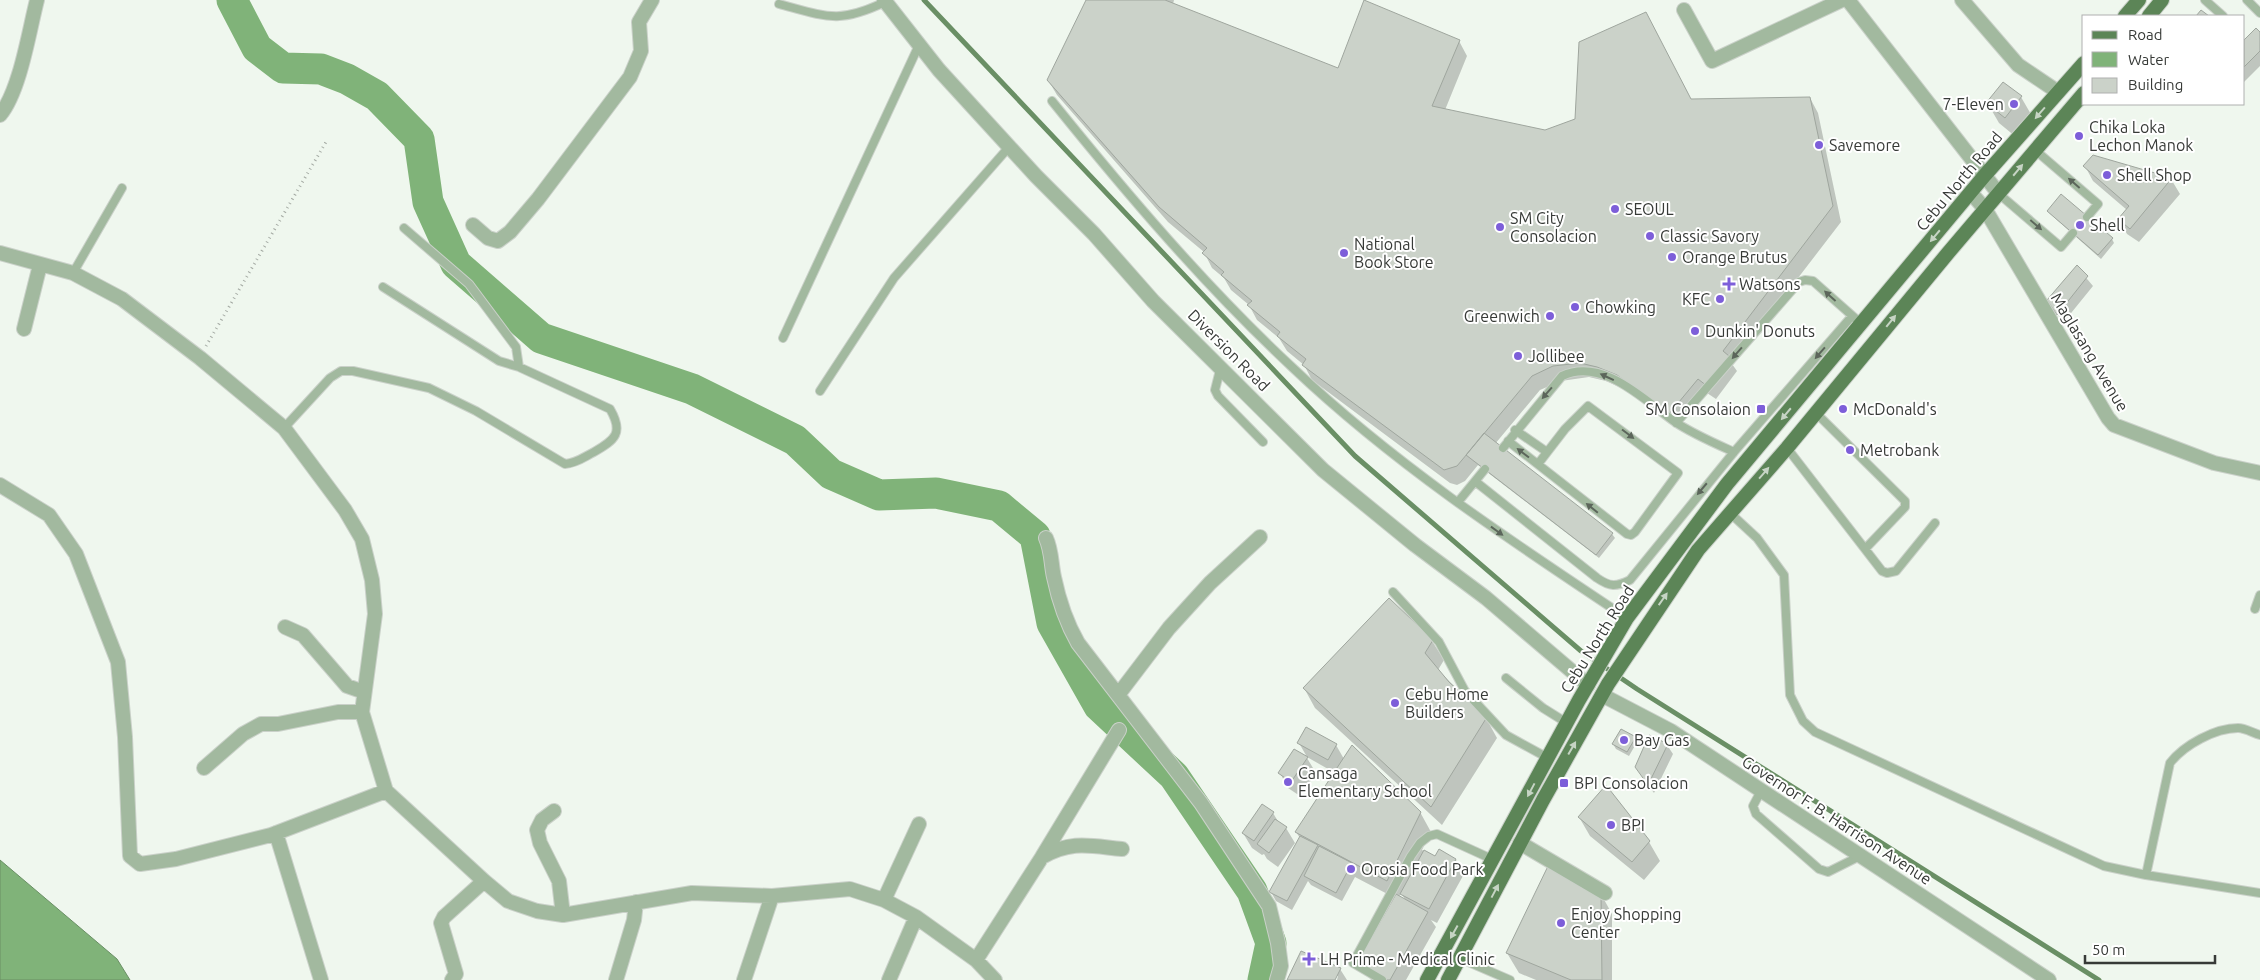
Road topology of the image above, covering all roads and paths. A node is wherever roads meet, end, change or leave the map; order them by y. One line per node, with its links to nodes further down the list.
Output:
1 (37, 0): 20 (street)
2 (652, 0): 30 (street)
3 (1842, 0): 11 (street)
4 (1848, 0): 24 (street)
5 (1962, 0): 17 (street)
6 (2139, 0): 13 (main road)
7 (2205, 0): 14 (lane)
8 (2247, 0): 12 (lane)
9 (885, 1): 10 (lane); 15 (street, Diversion Road)
10 (779, 4)
11 (1684, 10)
12 (2260, 13)
13 (2125, 15)
14 (2222, 15)
15 (919, 45): 22 (street, Diversion Road); 40 (lane)
16 (2082, 65): 17 (main road, Cebu North Road)
17 (2058, 92): 24 (main road, Cebu North Road, one-way to 24)
18 (2082, 95): 23 (main road, Cebu North Road)
19 (1052, 102): 58 (lane)
20 (0, 115)
21 (326, 142): 41 (path)
22 (1010, 147): 42 (street, Diversion Road); 44 (lane)
23 (2035, 150): 27 (main road, Cebu North Road, one-way to 23); 29 (lane, one-way to 23)
24 (1985, 175): 26 (main road, Cebu North Road); 27 (street)
25 (122, 188): 35 (lane)
26 (1971, 193): 28 (street, Maglasang Avenue); 37 (main road, Cebu North Road, one-way to 37)
27 (1999, 194): 28 (main road, Cebu North Road); 32 (lane, one-way to 32)
28 (1985, 209): 39 (main road, Cebu North Road, one-way to 28); 55 (street, Maglasang Avenue)
29 (2087, 217)
30 (473, 225)
31 (404, 228): 43 (lane)
32 (2073, 234)
33 (0, 253): 34 (street)
34 (40, 265): 35 (street); 38 (street)
35 (72, 273): 41 (street)
36 (382, 287): 43 (lane)
37 (1857, 320): 39 (main road); 46 (lane, one-way to 46); 52 (lane, one-way to 52); 67 (main road, Cebu North Road, one-way to 67)
38 (24, 329)
39 (1878, 337): 45 (main road, Cebu North Road)
40 (783, 338)
41 (200, 358): 47 (street)
42 (1221, 366): 49 (lane); 70 (street, Diversion Road)
43 (519, 367): 47 (lane)
44 (820, 391)
45 (1815, 412): 50 (main road, Cebu North Road); 63 (lane)
46 (1676, 423): 48 (lane, one-way to 48); 52 (lane)
47 (284, 428): 72 (street)
48 (1515, 430): 51 (lane); 53 (lane, one-way to 48)
49 (1263, 442)
50 (1787, 448): 59 (main road, Cebu North Road, one-way to 50); 63 (lane)
51 (1547, 452): 53 (lane); 53 (lane, one-way to 53)
52 (1734, 452): 56 (lane, one-way to 56)
53 (1538, 464)
54 (1485, 470): 56 (lane)
55 (2260, 473)
56 (1476, 482): 58 (lane)
57 (0, 485): 84 (street)
58 (1458, 502): 67 (lane, one-way to 67)
59 (1730, 513): 71 (main road, Cebu North Road, one-way to 59); 90 (lane)
60 (1935, 523): 63 (lane)
61 (1260, 537): 73 (street)
62 (1046, 538): 73 (street)
63 (1865, 549)
64 (1393, 592): 78 (lane)
65 (2260, 596): 66 (lane)
66 (2255, 609)
67 (1627, 618): 70 (main road, Cebu North Road)
68 (285, 627): 72 (street)
69 (1506, 678): 75 (lane)
70 (1590, 681): 75 (main road, Cebu North Road)
71 (1605, 689): 81 (street, Governor F. B. Harrison Avenue); 85 (main road, Cebu North Road, one-way to 71)
72 (364, 692): 74 (street)
73 (1118, 695): 107 (street)
74 (362, 712): 79 (street); 80 (street)
75 (1567, 723): 78 (main road, Cebu North Road)
76 (1119, 730): 88 (street)
77 (2260, 735): 90 (lane)
78 (1548, 758): 89 (main road, Cebu North Road, one-way to 89)
79 (204, 768)
80 (386, 790): 84 (street); 91 (street)
81 (1760, 791): 87 (street, Governor F. B. Harrison Avenue); 87 (lane)
82 (554, 811): 97 (street)
83 (920, 824): 95 (street)
84 (276, 834): 101 (street)
85 (1520, 843): 92 (street); 99 (main road, Cebu North Road, one-way to 85)
86 (1122, 849): 88 (street)
87 (1862, 855): 112 (street, Governor F. B. Harrison Avenue)
88 (1042, 858): 100 (street)
89 (1494, 860): 108 (lane); 109 (main road, Cebu North Road, one-way to 109)
90 (2146, 875): 93 (lane)
91 (484, 881): 97 (street); 102 (street)
92 (1605, 893)
93 (2260, 893)
94 (772, 896): 95 (street); 96 (street); 104 (street)
95 (884, 900): 98 (street)
96 (636, 902): 97 (street); 103 (street)
97 (563, 915)
98 (916, 916): 100 (street); 105 (street)
99 (1459, 958): 110 (main road, Cebu North Road); 111 (lane)
100 (976, 960): 106 (street)
101 (321, 980)
102 (452, 980)
103 (616, 980)
104 (744, 980)
105 (889, 980)
106 (995, 980)
107 (1277, 980)
108 (1382, 980)
109 (1427, 980)
110 (1448, 980)
111 (1510, 980)
112 (2049, 980)

